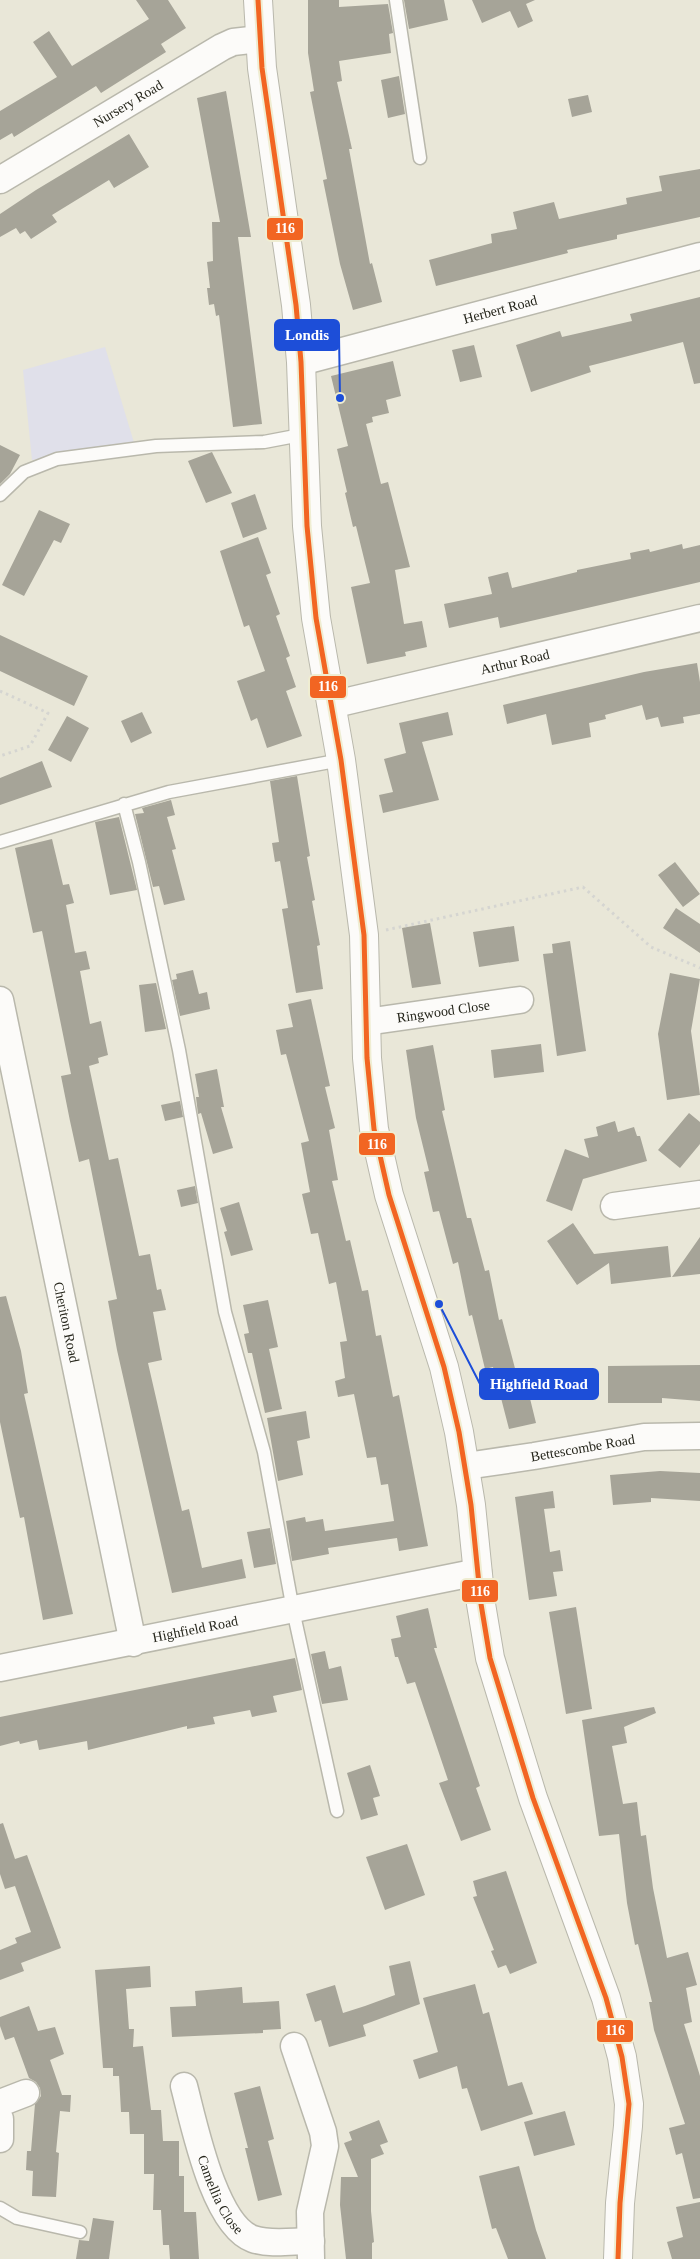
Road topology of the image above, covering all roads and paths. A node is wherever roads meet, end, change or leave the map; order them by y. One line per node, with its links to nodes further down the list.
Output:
1 (258, 0): 3 (street)
2 (396, 0): 4 (lane)
3 (260, 39): 5 (street, Nursery Road); 7 (street)
4 (420, 158)
5 (0, 180)
6 (700, 256): 7 (street, Herbert Road)
7 (302, 362): 8 (street)
8 (306, 434): 9 (lane); 12 (street)
9 (0, 495)
10 (700, 618): 12 (street, Arthur Road)
11 (0, 691): 13 (path)
12 (330, 705): 14 (street)
13 (0, 756)
14 (341, 760): 15 (lane); 17 (street)
15 (124, 804): 16 (lane); 27 (lane)
16 (0, 842)
17 (364, 935): 18 (path); 21 (street)
18 (700, 968)
19 (520, 1000): 21 (street, Ringwood Close)
20 (1, 1008): 28 (street, Cheriton Road)
21 (366, 1022): 25 (street)
22 (700, 1194): 23 (street)
23 (614, 1206)
24 (700, 1436): 25 (street, Bettescombe Road)
25 (466, 1466): 26 (street)
26 (478, 1572): 27 (street, Highfield Road); 40 (street)
27 (293, 1610): 28 (street, Highfield Road); 30 (lane)
28 (133, 1643): 29 (street, Highfield Road)
29 (0, 1668)
30 (338, 1811)
31 (294, 2046): 39 (street, Camellia Close)
32 (184, 2086): 39 (street, Camellia Close)
33 (26, 2093): 34 (street)
34 (0, 2103)
35 (0, 2119): 36 (street)
36 (0, 2138)
37 (0, 2208): 38 (lane)
38 (80, 2232)
39 (311, 2250)
40 (618, 2259)

